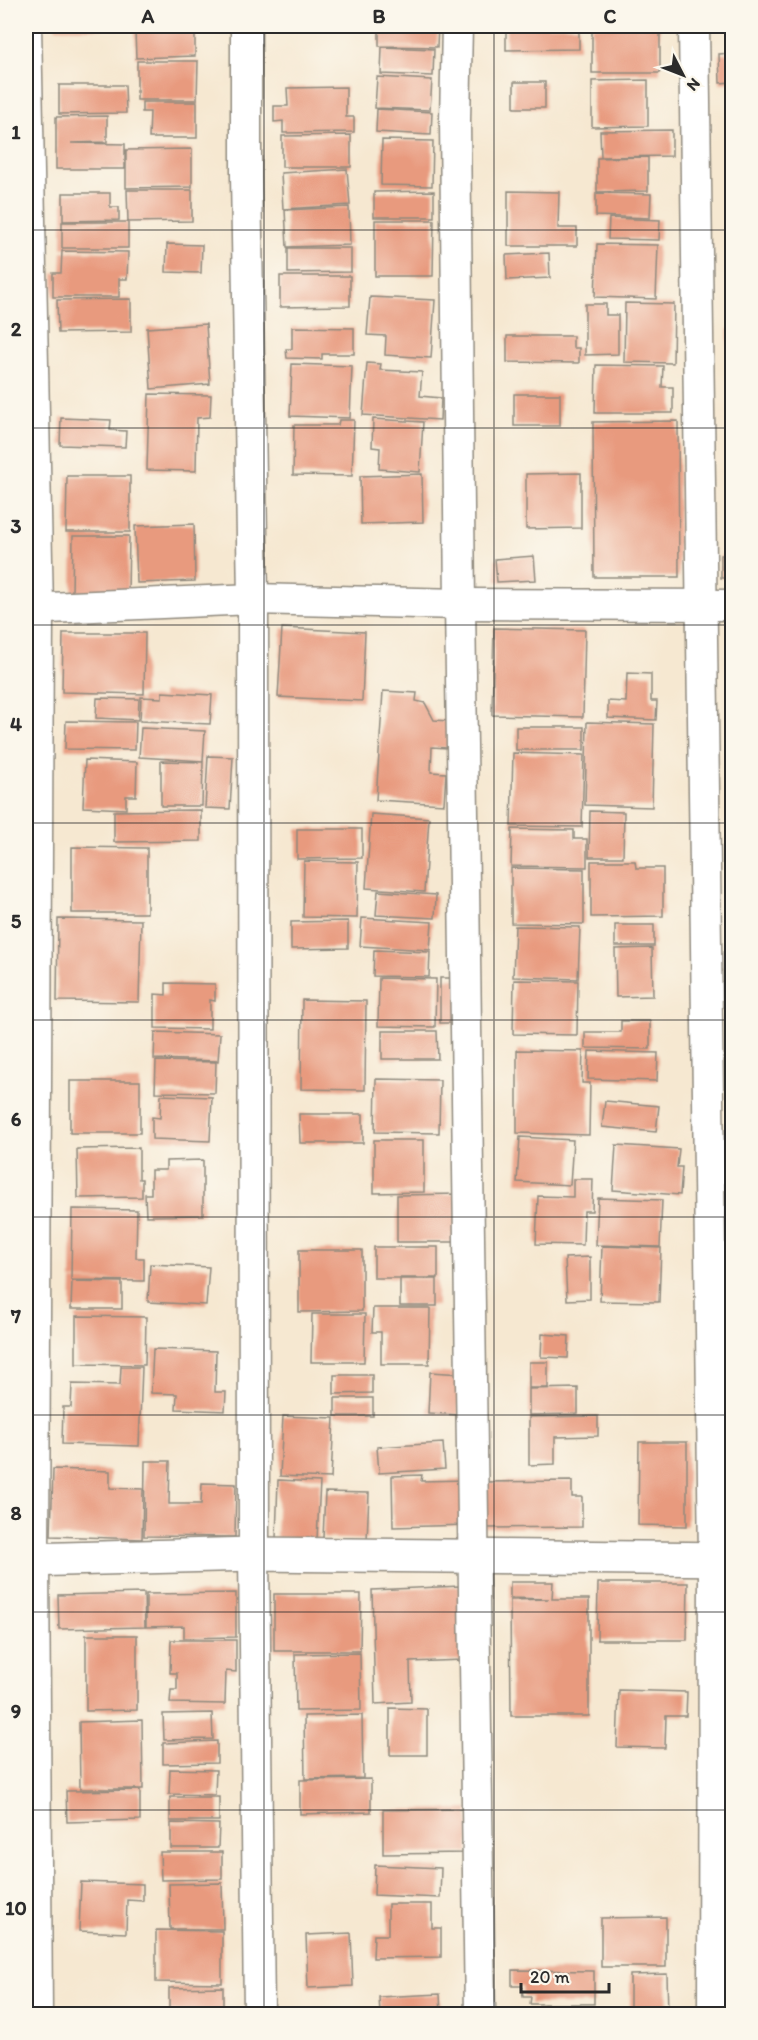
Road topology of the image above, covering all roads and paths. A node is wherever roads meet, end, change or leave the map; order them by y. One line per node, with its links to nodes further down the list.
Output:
1 (26, 26): 9 (street)
2 (246, 26): 5 (street)
3 (456, 26): 6 (street)
4 (694, 26): 7 (street)
5 (253, 599): 6 (street); 9 (street); 10 (street)
6 (460, 604): 7 (street); 11 (street)
7 (701, 605): 8 (street); 12 (street)
8 (732, 605)
9 (32, 609): 13 (street)
10 (254, 1554): 11 (street); 13 (street); 15 (street)
11 (474, 1557): 12 (street); 16 (street)
12 (723, 1558): 17 (street)
13 (30, 1560): 14 (street)
14 (37, 2014)
15 (259, 2014)
16 (480, 2014)
17 (713, 2014)

